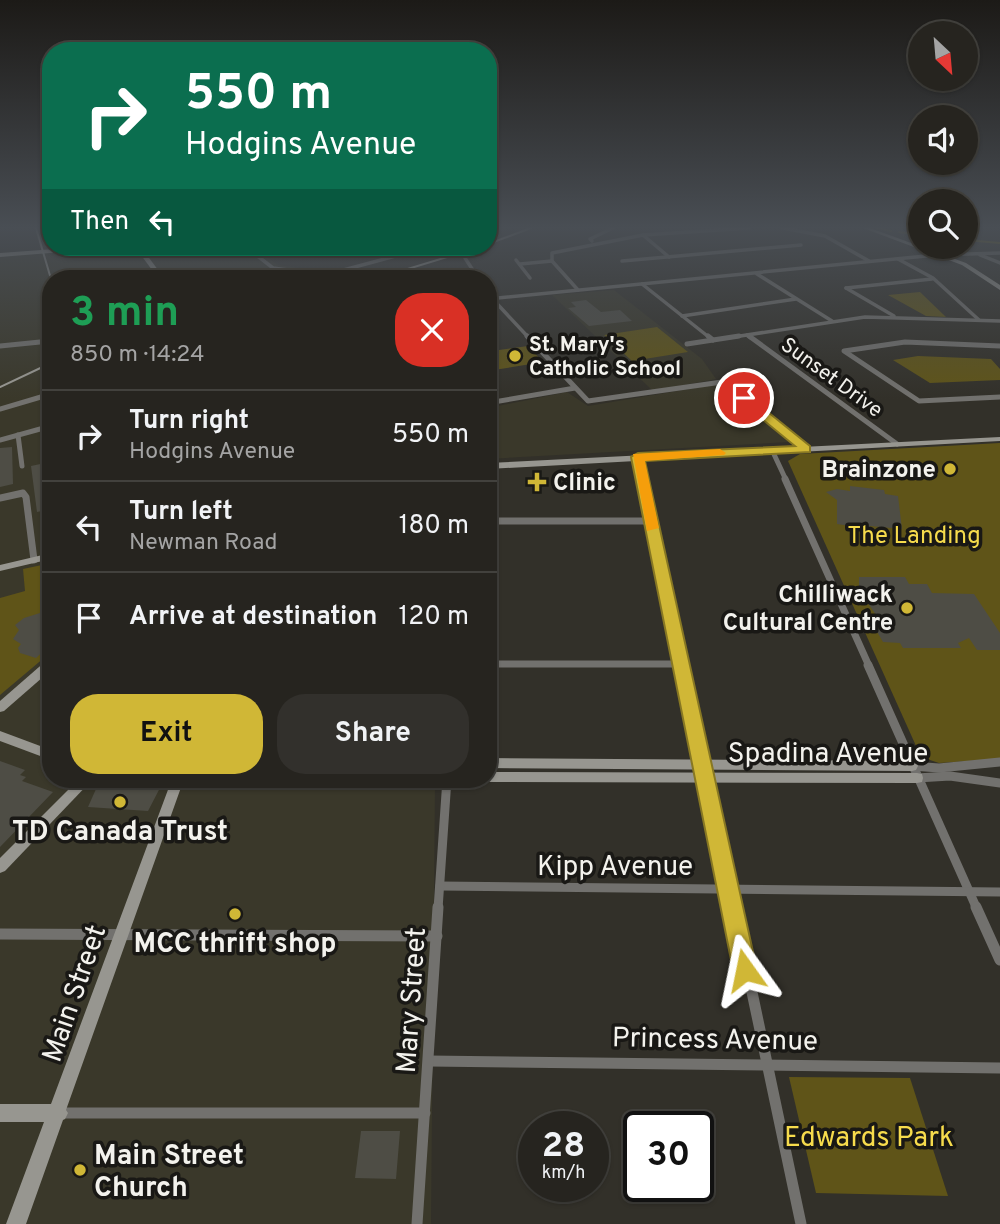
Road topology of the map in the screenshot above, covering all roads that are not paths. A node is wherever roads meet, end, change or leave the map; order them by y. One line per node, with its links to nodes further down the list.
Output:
1 (574, 285): 7 (street)
2 (630, 285): 7 (street)
3 (643, 285): 11 (street)
4 (775, 285): 9 (street)
5 (871, 285): 12 (street)
6 (941, 285): 13 (street)
7 (578, 290): 8 (street)
8 (497, 296)
9 (796, 299): 11 (street); 15 (street)
10 (497, 304): 22 (street)
11 (682, 316): 17 (street)
12 (894, 317): 13 (street); 15 (street)
13 (980, 321): 14 (street)
14 (1000, 321)
15 (833, 322): 16 (street)
16 (747, 335): 17 (street); 31 (street, Sunset Drive)
17 (713, 340): 19 (street)
18 (40, 342): 20 (street)
19 (687, 344)
20 (0, 346)
21 (1000, 346): 24 (street)
22 (575, 388): 25 (street); 32 (street)
23 (42, 397): 26 (street)
24 (1000, 397)
25 (497, 401)
26 (0, 409)
27 (42, 428): 28 (street)
28 (18, 435): 30 (street); 36 (street)
29 (1000, 439): 31 (street)
30 (0, 440)
31 (897, 444): 32 (street)
32 (806, 449): 33 (street)
33 (772, 450): 34 (street); 52 (street)
34 (638, 457): 35 (street); 39 (street)
35 (497, 465)
36 (22, 466)
37 (0, 498): 41 (street)
38 (497, 520): 39 (street)
39 (651, 521): 44 (street)
40 (42, 558): 41 (street)
41 (34, 560): 42 (street)
42 (0, 568)
43 (497, 664): 44 (street)
44 (681, 664): 51 (street)
45 (42, 671): 46 (street)
46 (0, 708)
47 (0, 736): 48 (street)
48 (42, 752)
49 (1000, 762): 52 (street, Spadina Avenue)
50 (497, 763): 51 (street, Spadina Avenue)
51 (703, 771): 52 (street, Spadina Avenue); 53 (street, Spadina Avenue); 60 (street)
52 (914, 772): 54 (street, Spadina Avenue); 61 (street)
53 (497, 777)
54 (1000, 783)
55 (78, 788): 58 (street)
56 (175, 788): 64 (street, Main Street)
57 (446, 788): 59 (street, Mary Street)
58 (0, 867)
59 (440, 887): 60 (street, Kipp Avenue); 65 (street, Mary Street)
60 (727, 888): 61 (street, Kipp Avenue); 68 (street)
61 (970, 892): 62 (street, Kipp Avenue); 66 (street)
62 (1000, 892)
63 (0, 934): 64 (street)
64 (121, 935): 65 (street); 71 (street, Main Street)
65 (437, 936): 67 (street, Mary Street)
66 (1000, 960)
67 (429, 1061): 68 (street, Princess Avenue); 72 (street, Mary Street)
68 (766, 1065): 69 (street, Princess Avenue); 75 (street)
69 (1000, 1068)
70 (0, 1113): 71 (street)
71 (59, 1113): 72 (street); 73 (street, Main Street)
72 (425, 1113): 74 (street, Mary Street)
73 (16, 1224)
74 (417, 1224)
75 (801, 1224)

